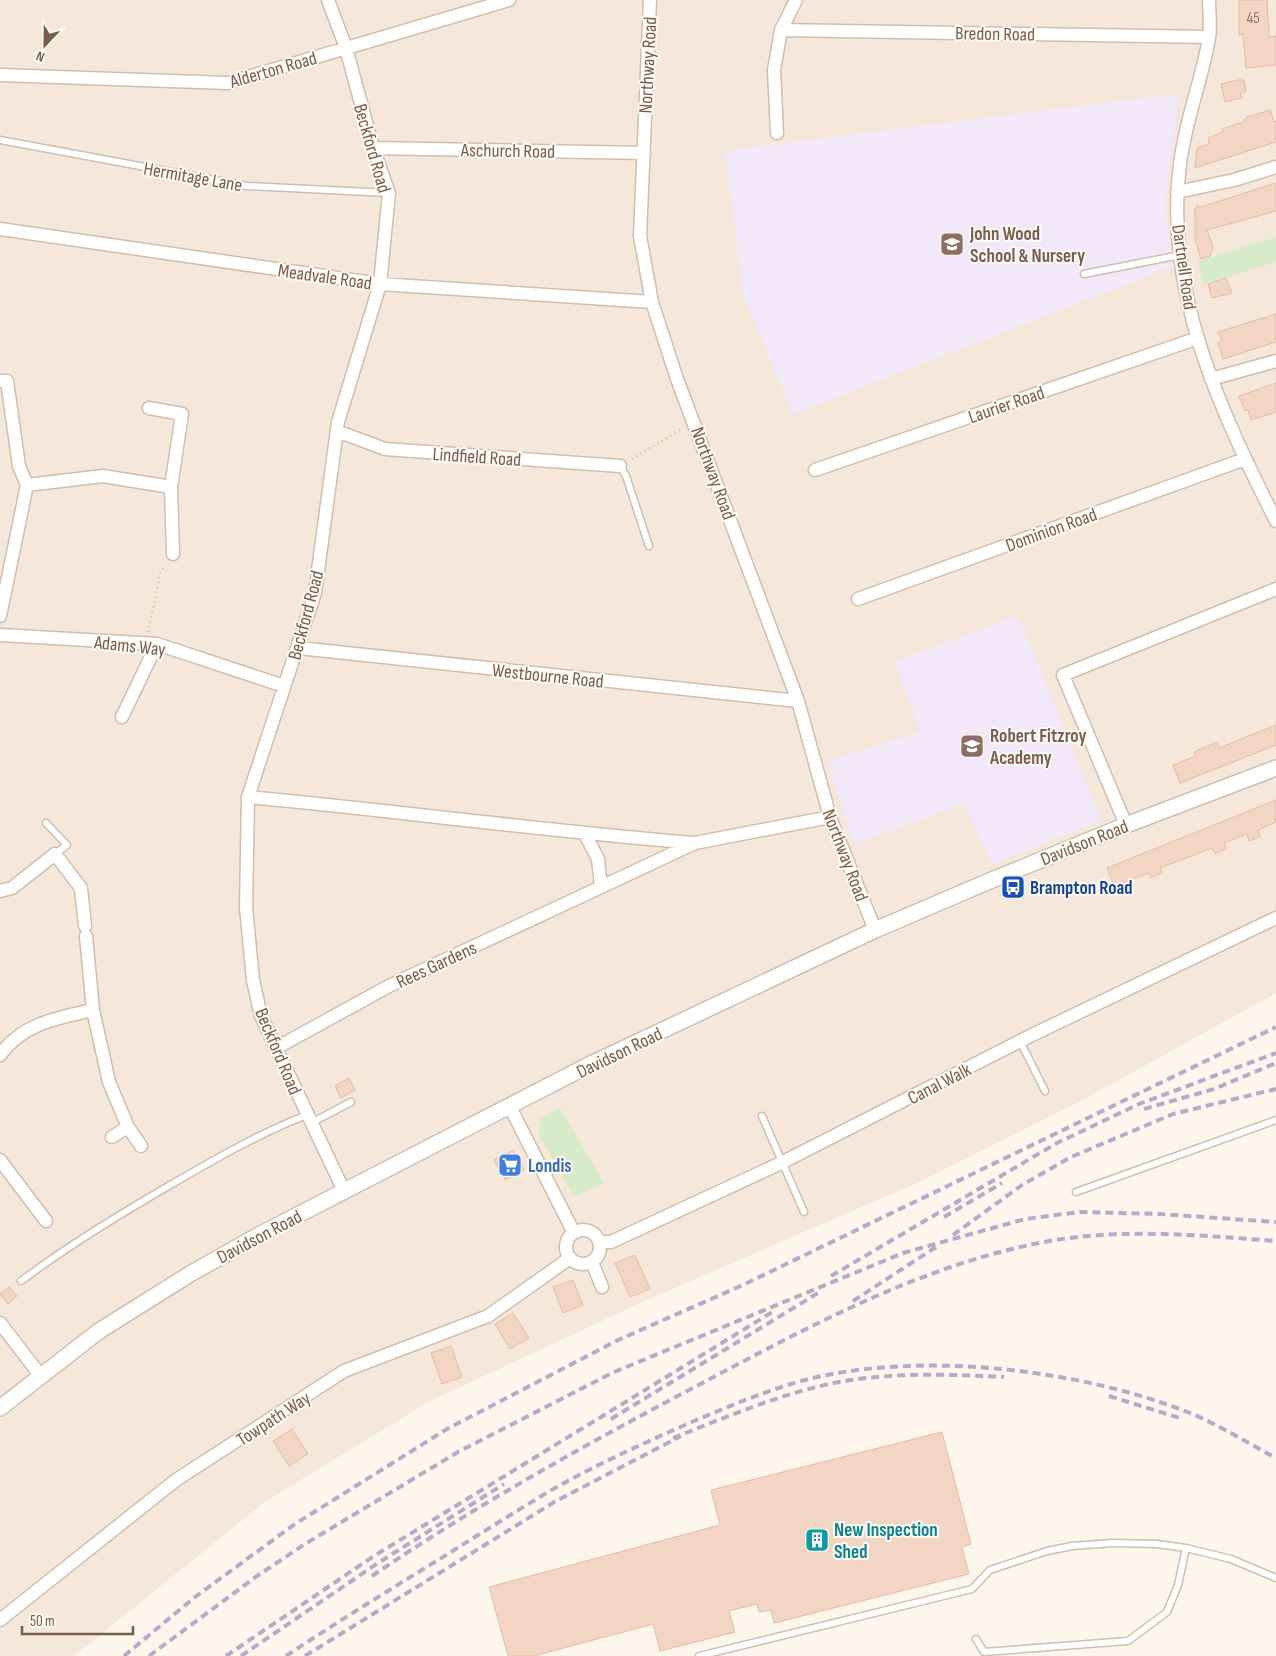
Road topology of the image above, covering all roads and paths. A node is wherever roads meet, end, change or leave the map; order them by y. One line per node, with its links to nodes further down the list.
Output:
1 (328, 0): 8 (street, Beckford Road)
2 (509, 0): 8 (street, Alderton Road)
3 (650, 0): 13 (street, Northway Road)
4 (796, 0): 6 (street)
5 (1209, 0): 7 (street, Dartnell Road)
6 (781, 30): 7 (street, Bredon Road); 10 (street)
7 (1209, 37): 15 (street, Dartnell Road)
8 (346, 48): 9 (street, Alderton Road); 12 (street, Beckford Road)
9 (0, 75)
10 (777, 133)
11 (0, 140): 16 (lane, Hermitage Lane)
12 (373, 148): 13 (street, Aschurch Road); 16 (street, Beckford Road)
13 (644, 153): 21 (street, Northway Road)
14 (1276, 167): 15 (street)
15 (1177, 192): 18 (street, Dartnell Road)
16 (389, 193): 20 (street, Beckford Road)
17 (0, 229): 20 (street, Meadvale Road)
18 (1181, 254): 19 (lane); 22 (street, Dartnell Road)
19 (1084, 274)
20 (380, 284): 21 (street, Meadvale Road); 28 (street, Beckford Road)
21 (652, 302): 27 (street, Northway Road)
22 (1198, 338): 24 (street, Dartnell Road); 31 (street, Laurier Road)
23 (1276, 361): 24 (street)
24 (1211, 380): 29 (street, Dartnell Road)
25 (0, 381): 32 (street)
26 (149, 408): 33 (street)
27 (695, 421): 30 (path); 44 (street, Northway Road)
28 (337, 431): 30 (street, Lindfield Road); 42 (street, Beckford Road)
29 (1245, 459): 34 (street, Dartnell Road); 38 (street, Dominion Road)
30 (620, 466): 35 (lane)
31 (815, 470)
32 (27, 485): 33 (street); 39 (street)
33 (171, 487): 36 (street)
34 (1276, 521)
35 (649, 546)
36 (173, 554): 41 (path)
37 (1276, 589): 50 (street)
38 (858, 599)
39 (0, 616)
40 (0, 635): 41 (street, Adams Way)
41 (151, 643): 43 (street, Adams Way); 45 (street)
42 (298, 648): 43 (street, Beckford Road); 44 (street, Westbourne Road)
43 (284, 686): 47 (street, Beckford Road)
44 (798, 701): 48 (street, Northway Road)
45 (122, 716)
46 (1276, 768): 50 (street, Davidson Road)
47 (248, 797): 51 (street, Rees Gardens); 60 (street, Beckford Road)
48 (830, 817): 52 (street, Rees Gardens); 57 (street, Northway Road)
49 (46, 823): 53 (lane)
50 (1126, 825): 57 (street, Davidson Road)
51 (585, 834): 52 (street, Rees Gardens); 54 (street)
52 (695, 843): 54 (street, Rees Gardens)
53 (56, 854): 55 (street); 58 (street)
54 (601, 887): 60 (street, Rees Gardens)
55 (0, 891)
56 (1276, 918): 59 (street, Canal Walk)
57 (875, 930): 64 (street, Davidson Road)
58 (93, 1010): 61 (street); 68 (street)
59 (1020, 1041): 62 (lane); 72 (street, Canal Walk)
60 (276, 1048): 66 (street, Beckford Road)
61 (0, 1055)
62 (1046, 1090)
63 (351, 1102): 66 (lane)
64 (510, 1107): 73 (street, Davidson Road); 77 (street)
65 (762, 1116): 72 (lane)
66 (309, 1119): 73 (street, Beckford Road); 81 (lane)
67 (1276, 1120): 74 (lane)
68 (128, 1127): 69 (street); 70 (street)
69 (112, 1136)
70 (141, 1146)
71 (0, 1160): 76 (street)
72 (781, 1163): 75 (lane); 78 (street, Canal Walk)
73 (344, 1191): 84 (street, Davidson Road)
74 (1076, 1192)
75 (804, 1212)
76 (46, 1221)
77 (574, 1233): 78 (street); 79 (street)
78 (600, 1242): 80 (street)
79 (570, 1258): 80 (street); 88 (street, Towpath Way)
80 (592, 1262): 82 (street)
81 (21, 1281)
82 (602, 1287)
83 (0, 1323): 84 (street)
84 (40, 1375): 85 (street, Davidson Road)
85 (0, 1408)
86 (1186, 1548): 87 (lane); 89 (lane); 90 (lane)
87 (1276, 1578)
88 (0, 1620)
89 (976, 1639)
90 (699, 1656)

